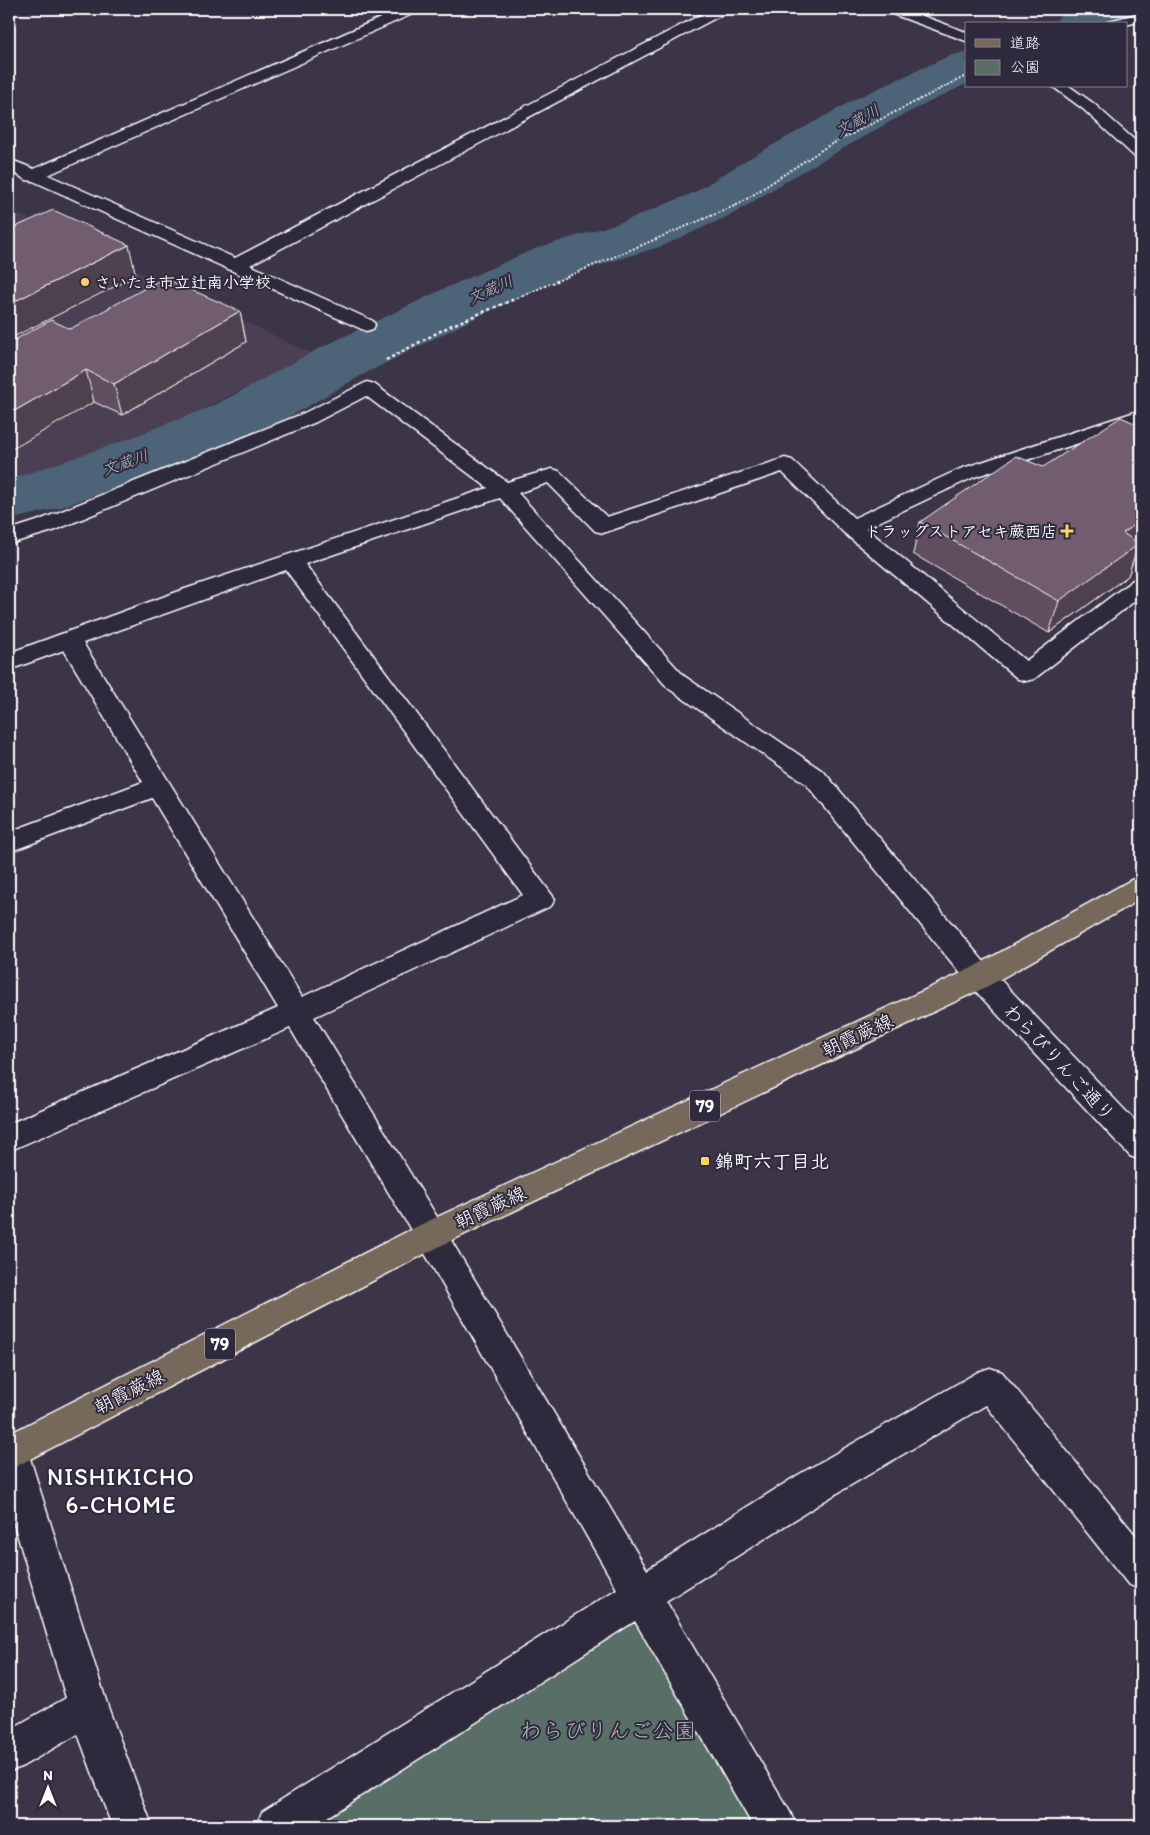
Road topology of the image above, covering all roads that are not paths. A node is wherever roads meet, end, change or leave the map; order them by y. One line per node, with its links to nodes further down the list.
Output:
1 (412, 9): 10 (street)
2 (722, 9): 11 (street)
3 (892, 9): 6 (street)
4 (1141, 17): 5 (street)
5 (1122, 22)
6 (965, 37)
7 (1062, 88): 8 (street)
8 (1141, 154)
9 (9, 164): 10 (street)
10 (32, 176): 11 (street)
11 (236, 265): 12 (street)
12 (366, 325)
13 (1141, 416): 14 (street)
14 (1108, 427): 15 (street); 17 (street)
15 (1133, 441)
16 (504, 490): 17 (street); 18 (street, わらびりんご通り); 19 (street); 26 (street, わらびりんご通り)
17 (850, 527): 20 (street)
18 (9, 537)
19 (291, 561): 21 (street); 27 (street)
20 (1141, 585)
21 (68, 639): 22 (street); 23 (street)
22 (9, 662)
23 (158, 786): 24 (street); 27 (street)
24 (9, 842)
25 (1141, 887): 26 (main road, 79)
26 (980, 977): 29 (street, わらびりんご通り); 30 (main road, 朝霞蕨線 / 79)
27 (295, 1013): 28 (street); 30 (street)
28 (9, 1138)
29 (1141, 1147)
30 (431, 1235): 31 (main road, 朝霞蕨線 / 79); 33 (street)
31 (9, 1453): 34 (street)
32 (1141, 1571): 33 (street)
33 (641, 1596): 37 (street); 38 (street)
34 (88, 1707): 35 (street); 36 (street)
35 (9, 1752)
36 (132, 1826)
37 (276, 1826)
38 (776, 1826)

